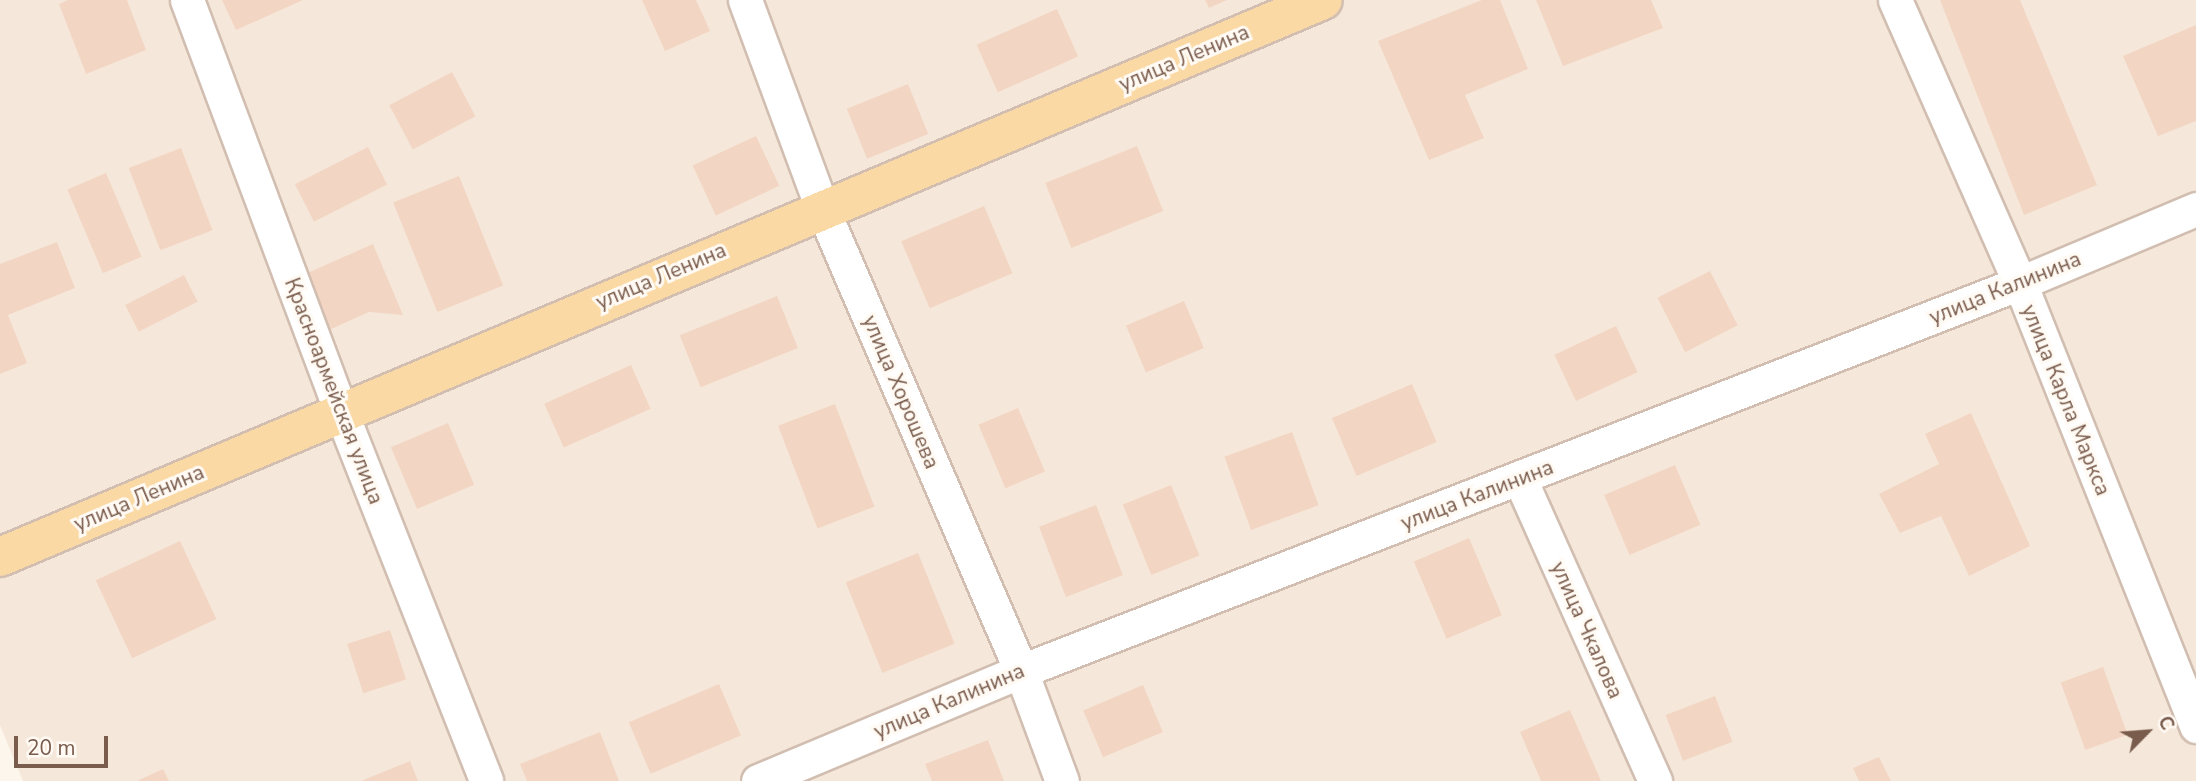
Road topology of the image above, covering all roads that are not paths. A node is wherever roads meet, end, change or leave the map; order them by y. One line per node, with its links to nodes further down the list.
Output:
1 (187, 0): 8 (street, Красноармейская улица)
2 (745, 0): 5 (street, улица Хорошева)
3 (1323, 0): 5 (main road, улица Ленина)
4 (1895, 0): 7 (street, улица Карла Маркса)
5 (822, 208): 8 (main road, улица Ленина); 11 (street, улица Хорошева)
6 (2196, 209): 7 (street, улица Калинина)
7 (2020, 283): 9 (street, улица Калинина); 12 (street, улица Карла Маркса)
8 (341, 412): 10 (main road, улица Ленина); 13 (street, Красноармейская улица)
9 (1520, 479): 11 (street, улица Калинина); 16 (street, улица Чкалова)
10 (0, 557)
11 (1021, 671): 14 (street, улица Калинина); 15 (street, улица Хорошева)
12 (2196, 726)
13 (486, 781)
14 (758, 781)
15 (1062, 781)
16 (1655, 781)

